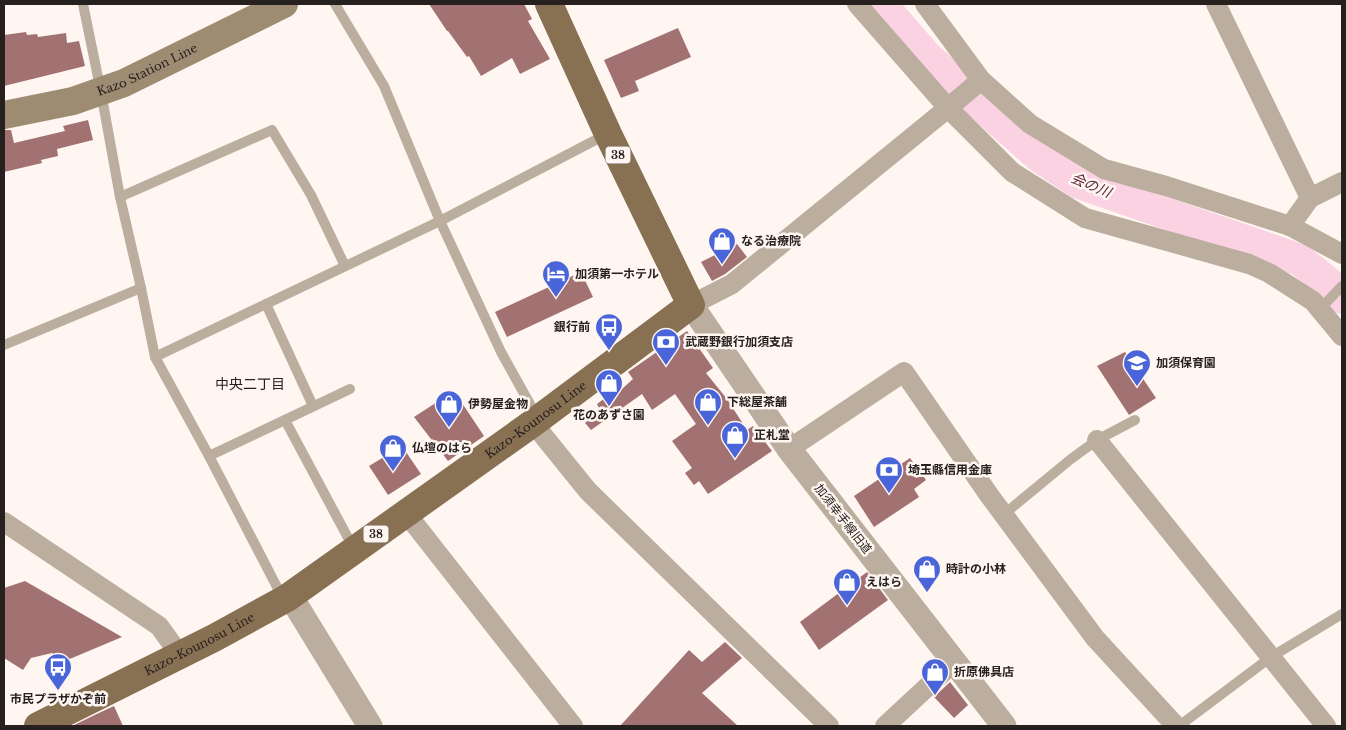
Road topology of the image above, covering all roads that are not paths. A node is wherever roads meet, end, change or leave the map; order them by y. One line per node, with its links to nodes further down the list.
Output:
1 (83, 4): 9 (lane)
2 (284, 4): 9 (main road, Kazo Station Line)
3 (335, 4): 16 (lane)
4 (549, 4): 12 (main road, 38)
5 (857, 4): 10 (street)
6 (925, 4): 8 (street)
7 (1216, 4): 15 (street)
8 (981, 80): 10 (street); 17 (street)
9 (101, 92): 11 (main road, Kazo Station Line); 14 (lane)
10 (948, 108): 23 (street); 24 (street)
11 (4, 115)
12 (608, 134): 16 (lane); 23 (main road, 38)
13 (1342, 182): 15 (street)
14 (120, 197): 19 (lane); 21 (lane)
15 (1310, 198): 17 (street)
16 (440, 221): 19 (lane); 32 (lane)
17 (1290, 226): 18 (street)
18 (1342, 254)
19 (344, 266): 22 (lane)
20 (1342, 286): 24 (lane)
21 (141, 288): 26 (lane); 27 (lane)
22 (266, 304): 27 (lane); 29 (lane)
23 (691, 305): 32 (main road, Kazo-Kounosu Line / 38); 34 (street, 加須幸手線旧道)
24 (1320, 309): 25 (street)
25 (1342, 336)
26 (4, 345)
27 (155, 357): 35 (lane)
28 (350, 389): 29 (lane)
29 (313, 406): 30 (lane)
30 (285, 420): 35 (lane); 39 (lane)
31 (1135, 420): 33 (lane)
32 (533, 422): 36 (main road, Kazo-Kounosu Line / 38); 49 (street)
33 (1097, 440): 37 (lane); 43 (street)
34 (789, 449): 37 (street); 44 (street, 加須幸手線旧道)
35 (209, 456): 40 (lane)
36 (406, 513): 39 (main road, Kazo-Kounosu Line / 38); 48 (street)
37 (1003, 515): 52 (street)
38 (4, 522): 42 (street)
39 (354, 550): 40 (main road, Kazo-Kounosu Line / 38)
40 (288, 598): 42 (main road, Kazo-Kounosu Line / 38); 47 (street)
41 (1342, 614): 43 (lane)
42 (180, 655): 45 (main road, Kazo-Kounosu Line / 38)
43 (1272, 657): 52 (lane); 53 (street)
44 (953, 663): 50 (street); 51 (street, 加須幸手線旧道)
45 (70, 719): 46 (main road, Kazo-Kounosu Line / 38)
46 (38, 726)
47 (370, 726)
48 (573, 726)
49 (829, 726)
50 (885, 726)
51 (1004, 726)
52 (1177, 726)
53 (1326, 726)

